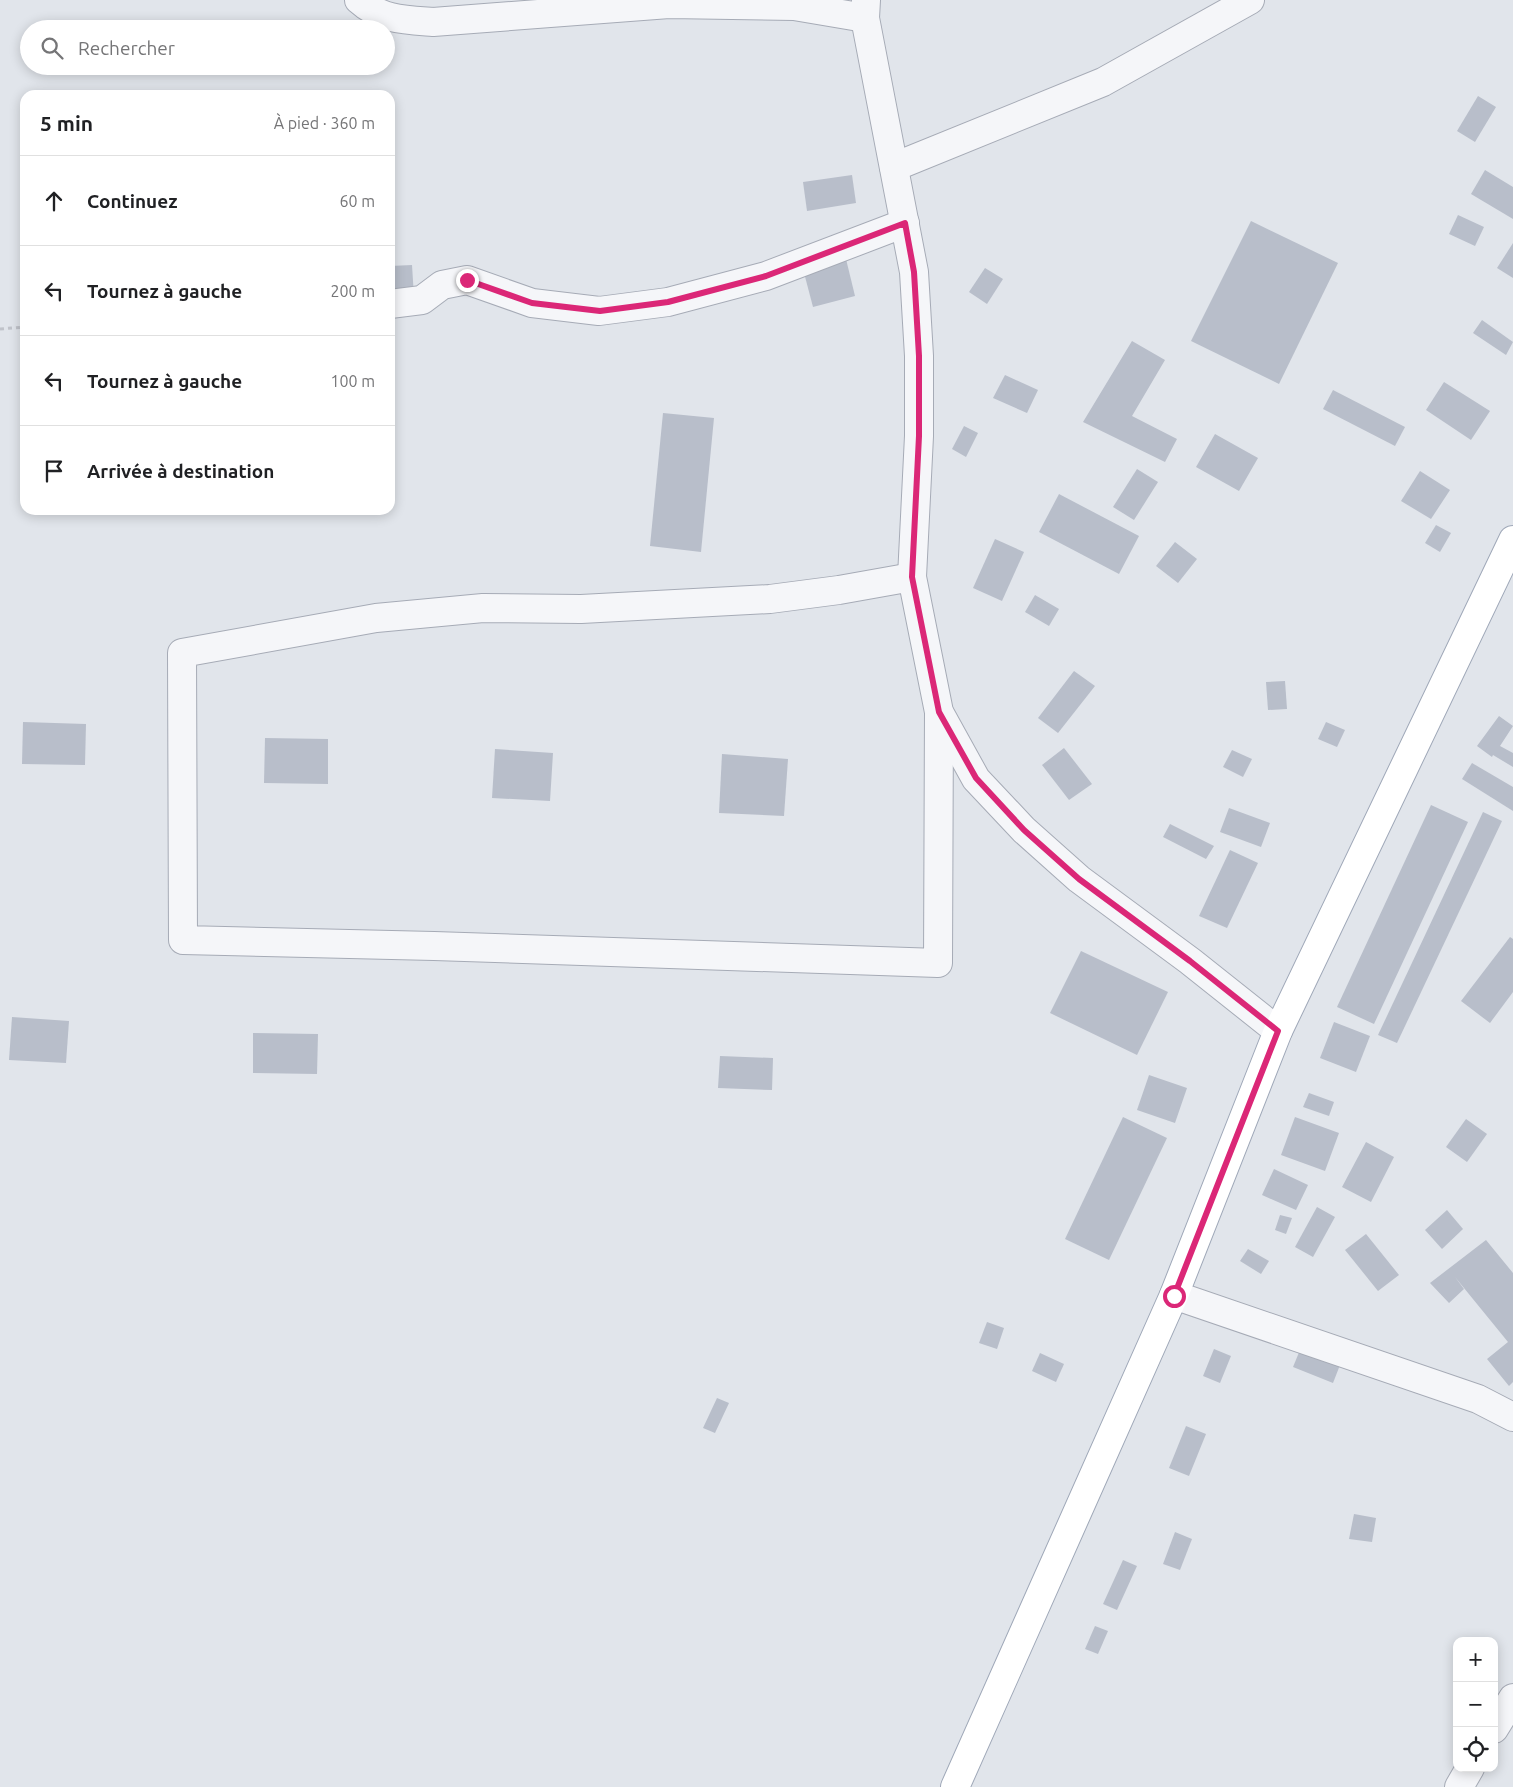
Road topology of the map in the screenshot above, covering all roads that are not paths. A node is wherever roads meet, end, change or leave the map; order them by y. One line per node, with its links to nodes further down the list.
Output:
1 (359, 0): 3 (street)
2 (1250, 0): 4 (street)
3 (866, 9): 4 (street)
4 (894, 167): 5 (street)
5 (905, 223): 6 (street); 8 (street)
6 (395, 303)
7 (1513, 540): 10 (main road)
8 (912, 577): 9 (street); 9 (street)
9 (939, 712): 10 (street)
10 (1278, 1031): 11 (main road)
11 (1174, 1296): 12 (street); 16 (main road)
12 (1513, 1418)
13 (1513, 1698): 14 (street)
14 (1495, 1727)
15 (1468, 1772): 17 (street)
16 (955, 1787)
17 (1459, 1787)

